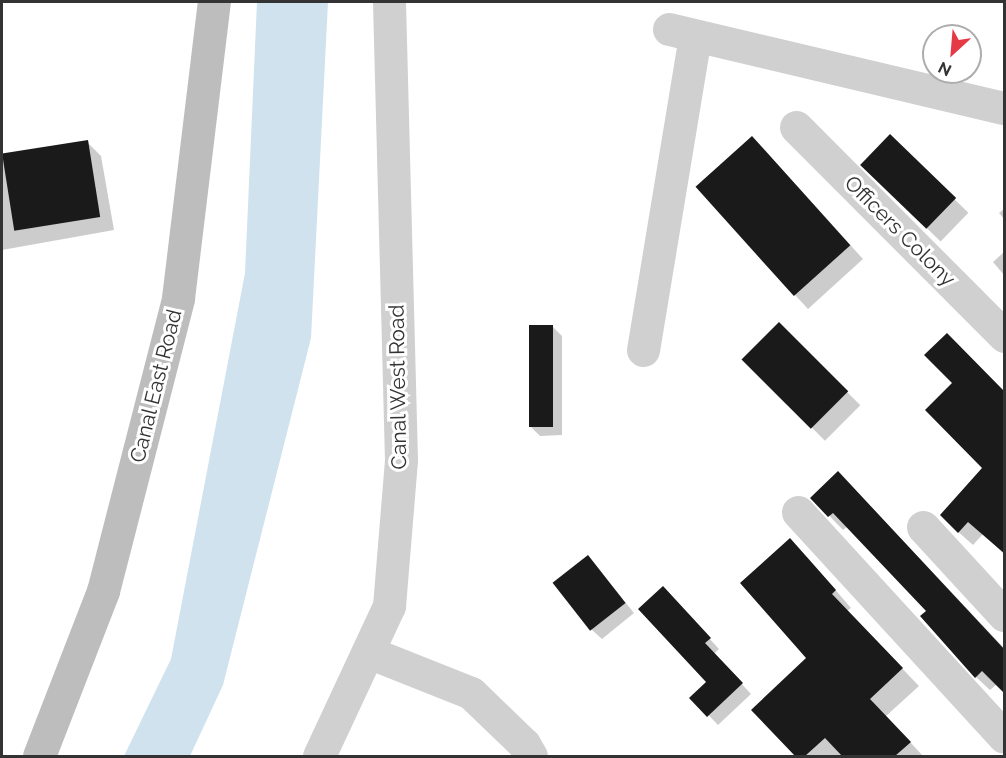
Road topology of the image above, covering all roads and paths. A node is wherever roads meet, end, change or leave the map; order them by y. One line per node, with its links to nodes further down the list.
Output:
1 (214, 2): 12 (main road, Canal East Road)
2 (390, 2): 10 (street, Canal West Road)
3 (1005, 108): 6 (street)
4 (795, 127): 5 (street, Officers Colony)
5 (1005, 336)
6 (643, 350)
7 (798, 512): 11 (street)
8 (923, 527): 9 (street)
9 (1005, 615)
10 (368, 652): 13 (street, Canal West Road); 14 (street)
11 (1005, 737)
12 (39, 756)
13 (319, 756)
14 (531, 756)

